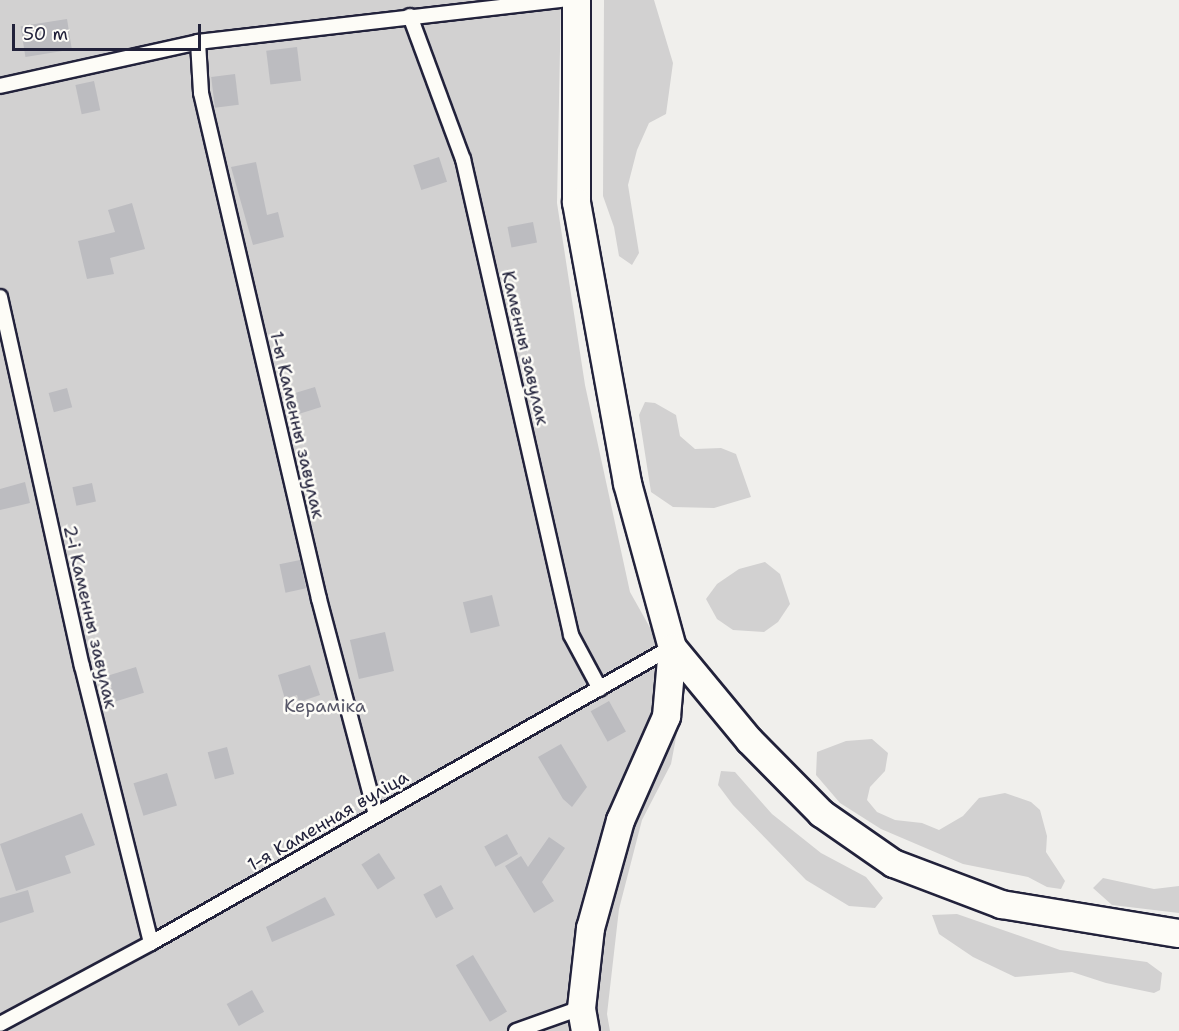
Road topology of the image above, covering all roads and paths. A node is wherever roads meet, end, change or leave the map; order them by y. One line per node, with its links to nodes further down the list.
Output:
1 (562, 0): 3 (lane)
2 (576, 0): 7 (street)
3 (410, 16): 4 (lane); 8 (lane, Каменны завулак)
4 (198, 42): 5 (lane); 9 (lane, 1-ы Каменны завулак)
5 (0, 86)
6 (0, 297): 11 (lane, 2-і Каменны завулак)
7 (672, 647): 8 (lane, 1-я Каменная вуліца); 10 (street); 12 (street)
8 (600, 689): 9 (lane, 1-я Каменная вуліца)
9 (376, 813): 11 (lane, 1-я Каменная вуліца)
10 (1179, 933)
11 (151, 943): 13 (lane, 1-я Каменная вуліца)
12 (583, 1020): 14 (lane)
13 (0, 1024)
14 (516, 1031)

